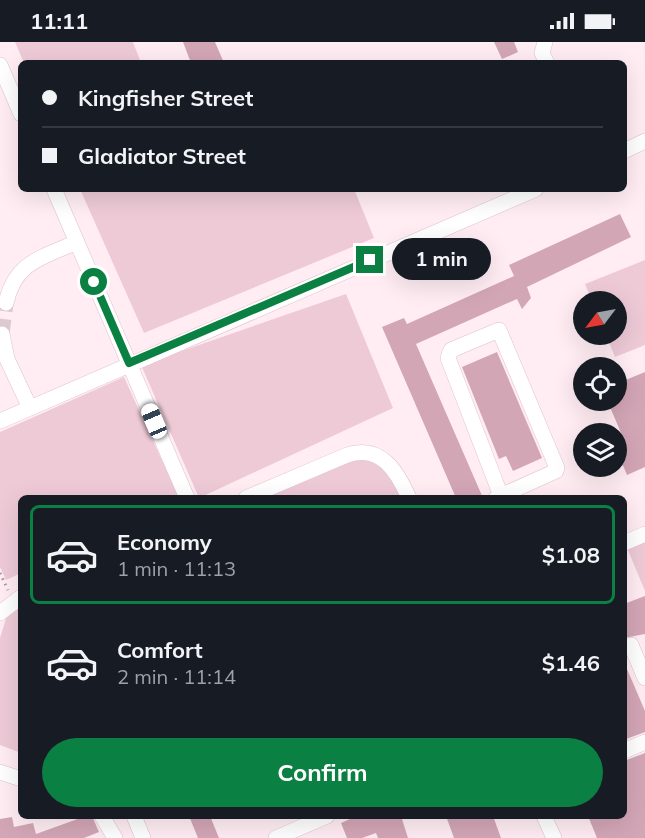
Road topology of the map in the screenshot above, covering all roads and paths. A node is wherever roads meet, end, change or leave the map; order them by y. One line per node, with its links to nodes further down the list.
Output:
1 (545, 42): 2 (street)
2 (546, 60)
3 (0, 65): 4 (street)
4 (18, 107)
5 (645, 141): 6 (street)
6 (627, 150)
7 (55, 192): 9 (street)
8 (529, 192): 12 (street)
9 (77, 242): 10 (street); 12 (street)
10 (6, 303)
11 (2, 334): 13 (street)
12 (129, 363): 13 (street); 15 (street)
13 (30, 408): 14 (street)
14 (0, 421)
15 (186, 495)
16 (253, 495): 17 (street)
17 (407, 495)
18 (498, 495): 19 (street)
19 (503, 495)
20 (645, 534): 21 (street)
21 (627, 542)
22 (17, 599): 23 (street)
23 (0, 613)
24 (631, 645): 25 (street)
25 (645, 678)
26 (645, 742): 27 (street)
27 (627, 750)
28 (0, 772): 29 (street)
29 (18, 779)
30 (104, 819): 34 (street)
31 (135, 819): 35 (street)
32 (320, 819): 36 (street)
33 (545, 819): 37 (street)
34 (115, 838)
35 (143, 838)
36 (276, 838)
37 (554, 838)

